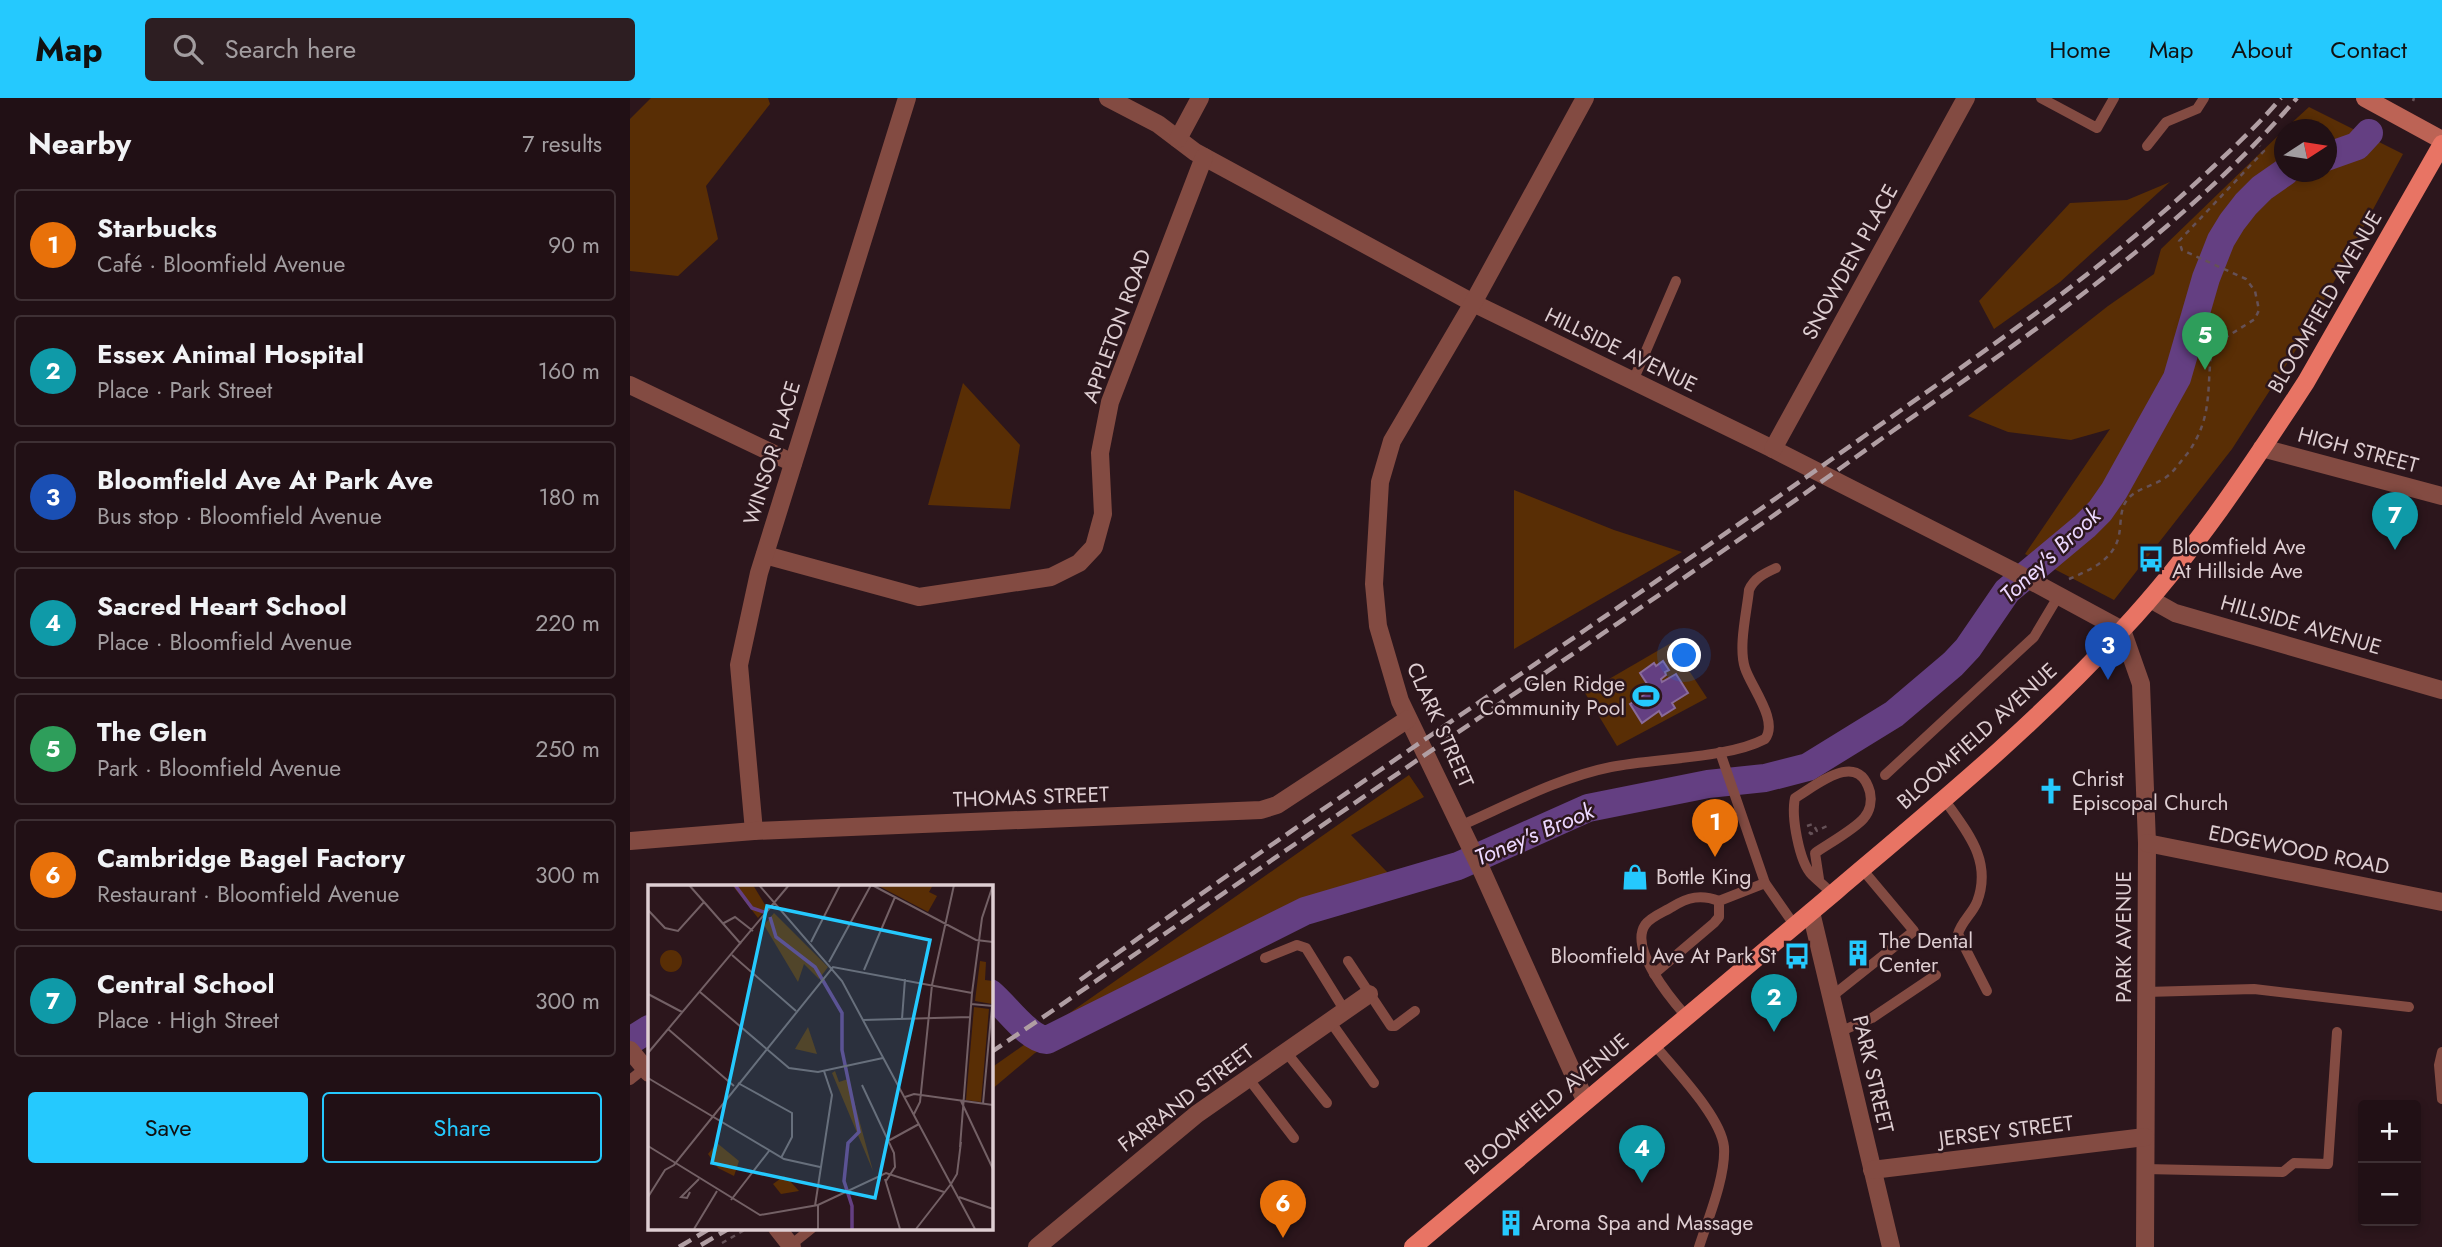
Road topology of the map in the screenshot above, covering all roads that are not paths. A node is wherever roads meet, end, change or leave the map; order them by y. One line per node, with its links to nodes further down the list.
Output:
1 (907, 98): 20 (street, WINSOR PLACE)
2 (1108, 98): 10 (street, HILLSIDE AVENUE)
3 (1200, 98): 10 (street)
4 (1585, 98): 15 (street, CLARK STREET)
5 (1966, 98): 18 (street, SNOWDEN PLACE)
6 (2041, 98): 7 (lane)
7 (2114, 98)
8 (2204, 98): 12 (lane)
9 (2365, 98): 11 (street)
10 (1178, 139): 13 (street, HILLSIDE AVENUE)
11 (2442, 142): 19 (main road, BLOOMFIELD AVENUE)
12 (2147, 146)
13 (1204, 157): 15 (street, HILLSIDE AVENUE); 22 (street, APPLETON ROAD)
14 (1675, 281): 16 (lane)
15 (1473, 303): 16 (street, HILLSIDE AVENUE); 28 (street, CLARK STREET)
16 (1633, 381): 18 (street, HILLSIDE AVENUE)
17 (630, 385): 20 (street)
18 (1773, 449): 24 (street, HILLSIDE AVENUE)
19 (2262, 449): 21 (street, HIGH STREET); 25 (main road, BLOOMFIELD AVENUE)
20 (793, 463): 22 (street, WINSOR PLACE)
21 (2442, 496)
22 (765, 555): 33 (street, WINSOR PLACE)
23 (1776, 568): 29 (lane)
24 (2059, 596): 26 (street, HILLSIDE AVENUE); 30 (lane)
25 (2150, 599): 26 (main road, BLOOMFIELD AVENUE); 27 (street, HILLSIDE AVENUE)
26 (2122, 631): 31 (main road, BLOOMFIELD AVENUE); 35 (street, PARK AVENUE)
27 (2442, 690)
28 (1408, 719): 32 (street, CLARK STREET); 33 (street, THOMAS STREET)
29 (1720, 752): 32 (lane); 38 (lane)
30 (1885, 775)
31 (1944, 799): 36 (main road, BLOOMFIELD AVENUE); 48 (lane)
32 (1460, 826): 67 (street, CLARK STREET)
33 (754, 831): 34 (street, THOMAS STREET)
34 (630, 841)
35 (2147, 843): 41 (street, EDGEWOOD ROAD); 49 (street, PARK AVENUE)
36 (1862, 869): 39 (main road, BLOOMFIELD AVENUE); 51 (lane)
37 (1819, 879): 37 (lane); 39 (lane)
38 (1765, 883): 40 (lane); 43 (lane)
39 (1832, 894): 42 (main road, BLOOMFIELD AVENUE)
40 (1719, 901): 46 (lane); 46 (lane)
41 (2442, 902)
42 (1811, 912): 43 (main road, BLOOMFIELD AVENUE); 51 (street, PARK STREET)
43 (1795, 926): 55 (main road, BLOOMFIELD AVENUE)
44 (1265, 958): 53 (lane)
45 (1348, 961): 50 (lane)
46 (1654, 974): 55 (lane)
47 (1937, 975): 57 (lane)
48 (1987, 991)
49 (2146, 992): 52 (lane); 69 (street, PARK AVENUE)
50 (1369, 994): 53 (street, FARRAND STREET); 54 (lane)
51 (1831, 997): 57 (street, PARK STREET)
52 (2409, 1007)
53 (1345, 1011): 56 (street, FARRAND STREET)
54 (1415, 1011)
55 (1686, 1016): 59 (main road, BLOOMFIELD AVENUE)
56 (1330, 1021): 60 (street, FARRAND STREET); 65 (lane)
57 (1839, 1032): 72 (street, PARK STREET)
58 (2337, 1032): 71 (lane)
59 (1654, 1044): 67 (main road, BLOOMFIELD AVENUE); 78 (lane)
60 (1286, 1052): 63 (street, FARRAND STREET); 68 (lane)
61 (2442, 1052): 66 (lane)
62 (639, 1061): 64 (lane)
63 (1248, 1079): 70 (lane); 76 (street, FARRAND STREET)
64 (630, 1080)
65 (1374, 1083)
66 (2442, 1099)
67 (1585, 1101): 77 (main road, BLOOMFIELD AVENUE)
68 (1327, 1103)
69 (2145, 1137): 71 (street, PARK AVENUE); 72 (street, JERSEY STREET)
70 (1294, 1138)
71 (2145, 1169): 80 (street, PARK AVENUE)
72 (1872, 1170): 79 (street, PARK STREET)
73 (779, 1230): 75 (street)
74 (810, 1230): 75 (lane)
75 (792, 1246)
76 (1037, 1247)
77 (1412, 1247)
78 (1699, 1247)
79 (1891, 1247)
80 (2145, 1247)

